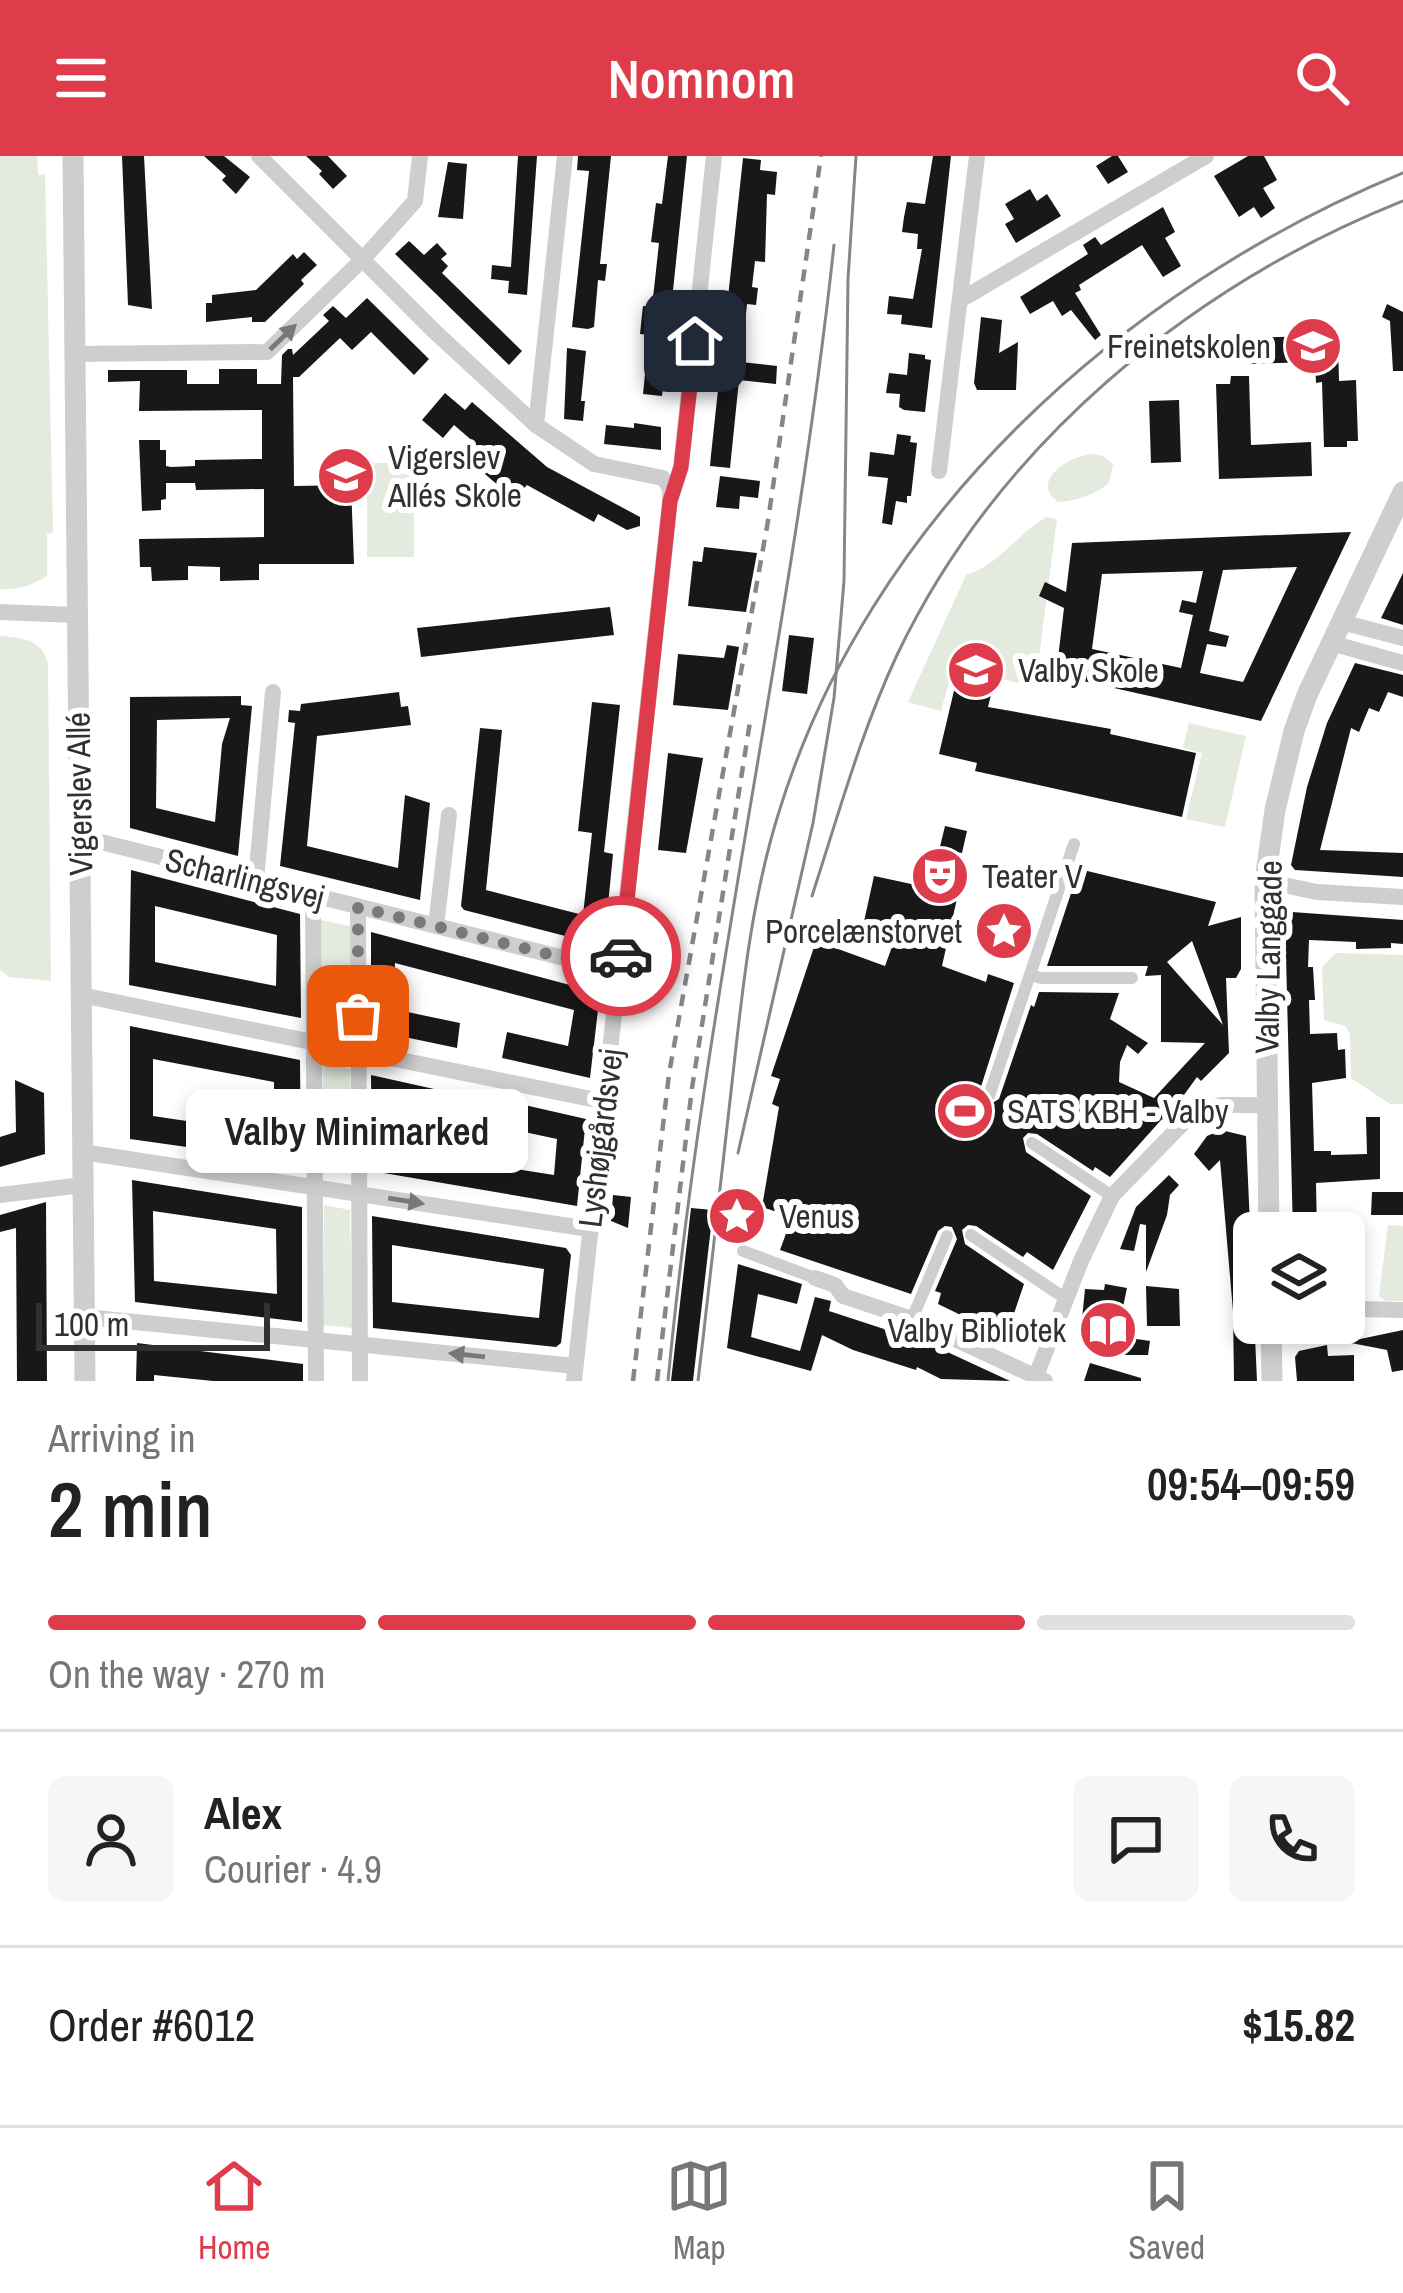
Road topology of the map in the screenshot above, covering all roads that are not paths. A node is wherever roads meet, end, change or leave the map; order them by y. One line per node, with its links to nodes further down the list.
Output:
1 (70, 156): 10 (street, Vigerslev Allé)
2 (259, 156): 8 (street)
3 (420, 156): 8 (street)
4 (565, 156): 11 (street)
5 (714, 156): 14 (street, Lyshøjgårdsvej)
6 (976, 156): 9 (street)
7 (1206, 156): 9 (street)
8 (363, 259): 10 (street, one-way to 8); 11 (street)
9 (962, 299): 12 (street)
10 (74, 354): 16 (street, Vigerslev Allé)
11 (536, 425): 14 (street)
12 (939, 471)
13 (1403, 492): 17 (street, Valby Langgade)
14 (670, 501): 30 (street, Lyshøjgårdsvej)
15 (0, 612): 16 (street)
16 (75, 615): 22 (street, Vigerslev Allé)
17 (1336, 633): 18 (street); 19 (street); 25 (street, Valby Langgade)
18 (1403, 638)
19 (1403, 663)
20 (273, 692): 24 (street)
21 (449, 815): 29 (street)
22 (81, 837): 24 (street, Scharlingsvej); 33 (street, Vigerslev Allé)
23 (1074, 844): 31 (street)
24 (256, 880): 26 (street, Scharlingsvej)
25 (1265, 881): 27 (street); 38 (street, Valby Langgade)
26 (313, 895): 28 (street, Scharlingsvej); 34 (street)
27 (1403, 897)
28 (358, 907): 29 (street, Scharlingsvej); 35 (street)
29 (436, 926): 30 (street, Scharlingsvej)
30 (620, 972): 37 (street, Lyshøjgårdsvej)
31 (1030, 975): 32 (street); 36 (street)
32 (1132, 978)
33 (81, 995): 34 (street); 40 (street, Vigerslev Allé)
34 (314, 1042): 35 (street); 42 (street)
35 (358, 1052): 37 (street); 43 (street)
36 (989, 1096)
37 (606, 1102): 47 (street, Lyshøjgårdsvej)
38 (1268, 1105): 45 (street); 46 (street, Valby Langgade)
39 (1032, 1143): 45 (street)
40 (82, 1152): 41 (street, Vigerslev Allé); 42 (street)
41 (82, 1185): 44 (street); 55 (street, Vigerslev Allé)
42 (315, 1187): 43 (street); 57 (street)
43 (359, 1194): 47 (street, one-way to 47); 59 (street)
44 (0, 1195)
45 (1112, 1196): 52 (street)
46 (1269, 1212)
47 (589, 1229): 60 (street, Lyshøjgårdsvej)
48 (971, 1235): 52 (street)
49 (946, 1236): 56 (street)
50 (743, 1251): 51 (street)
51 (814, 1278): 56 (street)
52 (1066, 1299): 61 (street)
53 (1365, 1309): 54 (street)
54 (1403, 1310)
55 (85, 1317): 57 (street); 62 (street, Vigerslev Allé)
56 (912, 1319): 61 (street)
57 (316, 1340): 59 (street); 63 (street)
58 (1271, 1344): 65 (street)
59 (360, 1345): 60 (street, one-way to 59); 64 (street)
60 (574, 1373)
61 (1038, 1380)
62 (85, 1381)
63 (316, 1381)
64 (360, 1381)
65 (1272, 1381)

